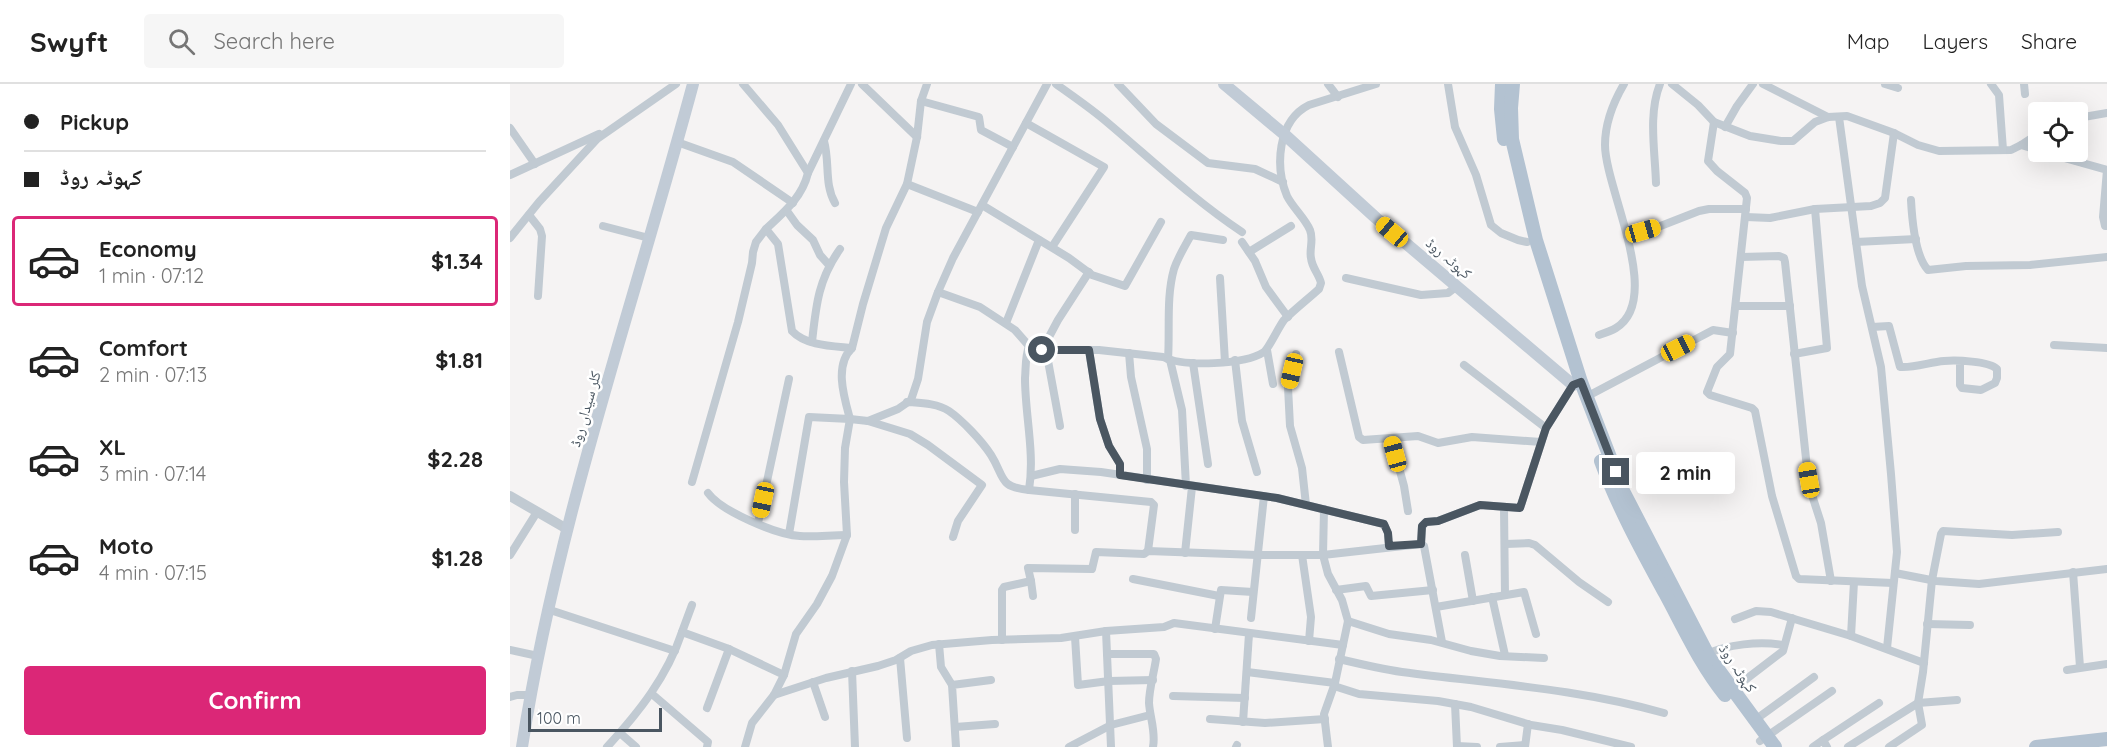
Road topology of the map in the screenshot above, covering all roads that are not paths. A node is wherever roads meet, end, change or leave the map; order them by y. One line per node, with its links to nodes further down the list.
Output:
1 (676, 84): 25 (street)
2 (693, 84): 44 (main road, کلر سیداں روڈ)
3 (743, 84): 51 (street)
4 (851, 84): 43 (street)
5 (862, 84): 41 (street)
6 (927, 84): 29 (street)
7 (1035, 84): 24 (street)
8 (1056, 84): 80 (street)
9 (1118, 84): 53 (street)
10 (1224, 84): 40 (main road, کہوٹہ روڈ)
11 (1328, 84): 28 (street)
12 (1376, 84): 28 (street)
13 (1448, 84): 76 (street)
14 (1502, 84): 76 (main road)
15 (1513, 84): 117 (main road)
16 (1624, 84): 70 (street)
17 (1660, 84): 54 (street)
18 (1672, 84): 34 (street)
19 (1753, 84): 36 (street)
20 (1763, 84): 32 (street)
21 (1885, 84): 26 (street)
22 (1992, 84): 48 (street)
23 (2024, 84): 27 (street)
24 (1046, 86): 35 (street)
25 (663, 87): 38 (street)
26 (1898, 88)
27 (2025, 94)
28 (1338, 97): 40 (street)
29 (921, 101): 41 (street); 46 (street)
30 (2107, 113): 31 (street)
31 (2088, 116)
32 (1828, 117): 33 (street); 36 (street)
33 (1839, 117): 39 (street); 59 (street)
34 (1714, 122): 36 (street); 63 (street)
35 (1026, 123): 46 (street); 78 (street)
36 (1725, 127)
37 (510, 128): 50 (street)
38 (614, 128): 50 (street); 64 (street)
39 (1894, 133): 48 (street); 59 (street)
40 (1285, 135): 53 (street); 87 (main road, کہوٹہ روڈ)
41 (917, 137): 55 (street)
42 (2028, 140): 45 (street)
43 (824, 141): 51 (street); 58 (street)
44 (677, 142): 57 (street); 72 (main road, کلر سیداں روڈ)
45 (2021, 145): 47 (street); 48 (street)
46 (1013, 147): 60 (street)
47 (2028, 147)
48 (2003, 150)
49 (2079, 162): 68 (street)
50 (535, 164): 52 (street)
51 (808, 173): 57 (street)
52 (510, 175)
53 (1283, 183): 92 (street)
54 (1656, 183)
55 (907, 184): 60 (street); 100 (street)
56 (1911, 200): 73 (street)
57 (793, 203): 62 (street)
58 (835, 203)
59 (1852, 206): 61 (street); 77 (street)
60 (980, 209): 74 (street); 88 (street)
61 (1815, 210): 63 (street); 108 (street)
62 (787, 211): 69 (street); 83 (street)
63 (1746, 213): 70 (street); 81 (street)
64 (529, 215): 71 (street); 89 (street)
65 (1161, 222): 84 (street)
66 (603, 226): 72 (street)
67 (1291, 226): 80 (street)
68 (2107, 226)
69 (766, 229): 97 (street); 131 (street)
70 (1628, 236): 96 (street)
71 (510, 238)
72 (650, 238): 144 (main road, کلر سیداں روڈ)
73 (1916, 239): 77 (street); 82 (street)
74 (1039, 240): 78 (street); 93 (street)
75 (1223, 240): 109 (street)
76 (1527, 242): 117 (main road)
77 (1856, 242): 94 (street)
78 (1052, 248): 84 (street)
79 (840, 249): 83 (street)
80 (1249, 252): 92 (street)
81 (1741, 257): 90 (street); 91 (street)
82 (2107, 257)
83 (829, 265): 97 (street)
84 (1089, 272): 102 (street)
85 (1220, 278): 111 (street)
86 (1346, 278): 87 (street)
87 (1456, 286): 117 (main road, کہوٹہ روڈ)
88 (938, 292): 93 (street); 119 (street)
89 (538, 296)
90 (1736, 306): 91 (street); 95 (street)
91 (1790, 306): 108 (street)
92 (1288, 317): 104 (street)
93 (1006, 324): 99 (street)
94 (1872, 327): 112 (street); 162 (street)
95 (1733, 333): 118 (street); 166 (street)
96 (1599, 335)
97 (812, 342): 100 (street)
98 (2054, 345): 101 (street)
99 (1029, 346): 102 (street); 129 (street)
100 (852, 348): 120 (street)
101 (2107, 348)
102 (1044, 350): 103 (street); 122 (street)
103 (1089, 350): 106 (street); 128 (street)
104 (1267, 350): 110 (street); 116 (street)
105 (1339, 352): 124 (street)
106 (1129, 353): 109 (street); 130 (street)
107 (1296, 354): 138 (street)
108 (1794, 354): 166 (street)
109 (1169, 360): 113 (street); 132 (street)
110 (1235, 360): 111 (street); 127 (street)
111 (1225, 362): 113 (street)
112 (1960, 362): 112 (street)
113 (1193, 363): 126 (street)
114 (1464, 365): 123 (street)
115 (789, 380): 143 (street)
116 (1273, 384)
117 (1577, 384): 118 (main road, کہوٹہ روڈ); 123 (street); 205 (main road, کہوٹہ روڈ)
118 (1586, 397): 205 (main road, کہوٹہ روڈ)
119 (907, 402): 121 (street); 133 (street)
120 (850, 418): 121 (street); 147 (street); 148 (street)
121 (868, 421): 149 (street)
122 (1060, 426)
123 (1546, 428): 125 (street)
124 (1391, 438): 125 (street); 141 (street)
125 (1541, 442): 139 (street)
126 (1208, 464)
127 (1257, 472)
128 (1120, 475): 129 (street); 130 (street)
129 (1031, 476): 133 (street)
130 (1147, 480): 132 (street)
131 (692, 482)
132 (1189, 486): 136 (street); 154 (street)
133 (1029, 490): 135 (street)
134 (708, 493): 143 (street)
135 (1075, 494): 145 (street); 153 (street)
136 (1264, 496): 138 (street); 156 (street)
137 (511, 498): 142 (street)
138 (1306, 505): 140 (street)
139 (1504, 508): 150 (street); 151 (street)
140 (1324, 509): 152 (street); 158 (street)
141 (1408, 511)
142 (537, 512): 144 (street); 155 (street)
143 (758, 523): 147 (street)
144 (567, 529): 179 (main road, کلر سیداں روڈ)
145 (1075, 530)
146 (2058, 532): 164 (street)
147 (789, 534): 148 (street)
148 (847, 535): 216 (street)
149 (953, 537)
150 (1421, 544): 152 (street); 169 (street)
151 (1506, 544): 171 (street); 176 (street)
152 (1389, 546): 158 (street)
153 (1148, 551): 154 (street); 165 (street)
154 (1185, 553): 156 (street)
155 (510, 555)
156 (1257, 555): 157 (street); 170 (street)
157 (1302, 555): 158 (street); 194 (street)
158 (1323, 555): 168 (street)
159 (1465, 555): 175 (street)
160 (2107, 569): 161 (street)
161 (2073, 572): 164 (street); 212 (street)
162 (1894, 578): 164 (street); 167 (street); 199 (street)
163 (1133, 579): 173 (street)
164 (1932, 580): 184 (street)
165 (1030, 581): 172 (street); 193 (street)
166 (1831, 581): 167 (street)
167 (1854, 582): 191 (street)
168 (1336, 590): 169 (street); 183 (street)
169 (1433, 590): 178 (street)
170 (1253, 592): 173 (street); 180 (street)
171 (1505, 595): 174 (street); 190 (street)
172 (1033, 596)
173 (1219, 596): 186 (street)
174 (1492, 597): 175 (street); 204 (street)
175 (1473, 601): 178 (street)
176 (1608, 602)
177 (692, 605): 188 (street)
178 (1436, 608): 195 (street)
179 (547, 609): 202 (street); 206 (main road, کلر سیداں روڈ)
180 (1251, 618)
181 (1792, 618): 182 (street); 191 (street); 198 (street)
182 (1735, 619)
183 (1348, 621): 195 (street); 197 (street)
184 (1928, 624): 185 (street); 210 (street)
185 (1970, 625)
186 (1215, 629): 187 (street); 189 (street)
187 (1106, 631): 192 (street); 203 (street)
188 (682, 632): 201 (street); 202 (street)
189 (1249, 634): 194 (street); 215 (street)
190 (1536, 634)
191 (1851, 636): 199 (street)
192 (1075, 637): 193 (street); 220 (street)
193 (1002, 640): 196 (street)
194 (1309, 641): 197 (street)
195 (1442, 642): 204 (street)
196 (939, 644): 207 (street); 222 (street)
197 (1343, 645): 209 (street)
198 (1785, 645): 205 (street); 224 (street)
199 (1887, 648): 210 (street)
200 (510, 650): 206 (street)
201 (729, 650): 216 (street); 236 (street)
202 (675, 651): 226 (street)
203 (1107, 654): 219 (street); 220 (street)
204 (1505, 655): 208 (street)
205 (1703, 655): 224 (main road, کہوٹہ روڈ); 251 (main road, کہوٹہ روڈ)
206 (538, 656): 227 (main road, کلر سیداں روڈ)
207 (900, 658): 214 (street); 249 (street)
208 (1544, 658)
209 (1340, 660): 223 (street); 237 (street)
210 (1924, 663): 234 (street)
211 (2107, 664): 212 (street)
212 (2080, 667): 213 (street)
213 (2067, 670)
214 (852, 671): 221 (street); 261 (street)
215 (1247, 672): 223 (street); 231 (street)
216 (784, 675): 228 (street)
217 (1814, 677): 242 (street)
218 (992, 680): 222 (street)
219 (1153, 680): 220 (street); 238 (street)
220 (1109, 681): 246 (street)
221 (813, 682): 228 (street); 239 (street)
222 (952, 685): 247 (street)
223 (1334, 685): 235 (street); 241 (street)
224 (1732, 690): 242 (main road, کہوٹہ روڈ)
225 (1832, 691): 251 (street)
226 (652, 694): 248 (street); 259 (street)
227 (531, 695): 230 (street); 256 (main road, کلر سیداں روڈ)
228 (774, 695): 260 (street)
229 (1173, 696): 231 (street)
230 (510, 698)
231 (1245, 698): 243 (street)
232 (1957, 700): 234 (street)
233 (1879, 703): 252 (street)
234 (1918, 703): 271 (street); 272 (street)
235 (1455, 704): 245 (street); 254 (street)
236 (707, 708)
237 (1664, 712)
238 (1150, 715): 246 (street); 265 (street)
239 (825, 717)
240 (1210, 719): 243 (street)
241 (1325, 719): 243 (street); 266 (street)
242 (1755, 720): 251 (main road, کہوٹہ روڈ)
243 (1243, 722)
244 (995, 724): 247 (street)
245 (1528, 724): 253 (street); 255 (street)
246 (1111, 726): 263 (street); 264 (street)
247 (955, 727): 262 (street)
248 (620, 733): 257 (street); 258 (street)
249 (907, 738)
250 (2107, 739): 273 (main road)
251 (1767, 743)
252 (1825, 744): 270 (street)
253 (1615, 745): 269 (street)
254 (1457, 746): 267 (street)
255 (1525, 746): 268 (street)
256 (522, 747)
257 (607, 747)
258 (636, 747)
259 (707, 747)
260 (745, 747)
261 (855, 747)
262 (956, 747)
263 (1069, 747)
264 (1111, 747)
265 (1153, 747)
266 (1328, 747)
267 (1477, 747)
268 (1500, 747)
269 (1631, 747)
270 (1813, 747)
271 (1848, 747)
272 (1889, 747)
273 (2036, 747)

